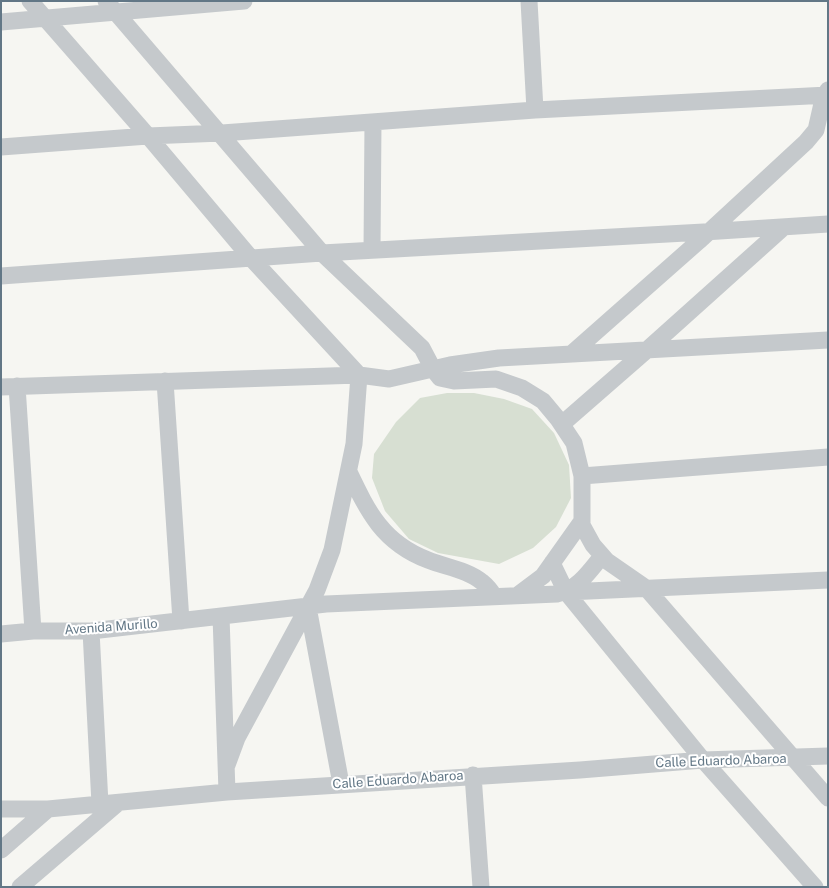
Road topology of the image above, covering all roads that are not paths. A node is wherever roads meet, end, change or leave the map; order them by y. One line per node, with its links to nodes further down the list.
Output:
1 (30, 1): 5 (street)
2 (244, 1): 4 (street)
3 (529, 1): 8 (street)
4 (111, 6): 5 (street); 10 (street)
5 (46, 19): 6 (street); 11 (street)
6 (1, 22)
7 (827, 94): 8 (street); 15 (street)
8 (535, 110): 9 (street)
9 (373, 122): 10 (street); 16 (street)
10 (222, 133): 11 (street); 17 (street)
11 (148, 136): 12 (street); 18 (street)
12 (1, 147)
13 (828, 224): 14 (street)
14 (784, 226): 15 (street); 21 (street)
15 (709, 232): 16 (street); 22 (street)
16 (372, 250): 17 (street)
17 (322, 252): 18 (street); 23 (street)
18 (250, 257): 19 (street); 24 (street)
19 (1, 276)
20 (828, 340): 21 (street)
21 (648, 349): 22 (street); 27 (street)
22 (571, 354): 23 (street)
23 (433, 369): 24 (street); 27 (street)
24 (359, 375): 25 (street); 29 (street)
25 (165, 381): 26 (street); 41 (street)
26 (9, 387): 42 (street)
27 (562, 424): 30 (street)
28 (828, 456): 30 (street)
29 (349, 472): 38 (street); 39 (street)
30 (582, 476): 31 (street)
31 (582, 521): 32 (street); 33 (street)
32 (602, 556): 35 (street); 36 (street)
33 (552, 563): 36 (street); 37 (street)
34 (828, 580): 35 (street, Avenida Murillo)
35 (646, 588): 36 (street, Avenida Murillo); 46 (street)
36 (566, 592): 37 (street, Avenida Murillo); 47 (street)
37 (519, 594): 38 (street, Avenida Murillo)
38 (494, 596): 39 (street, Avenida Murillo)
39 (308, 606): 40 (street, Avenida Murillo); 48 (street); 50 (street)
40 (221, 616): 41 (street, Avenida Murillo); 48 (street)
41 (181, 621): 43 (street, Avenida Murillo)
42 (33, 631): 43 (street, Avenida Murillo); 44 (street, Avenida Murillo)
43 (91, 631): 54 (street)
44 (1, 634)
45 (828, 756): 46 (street, Calle Eduardo Abaroa)
46 (795, 758): 47 (street, Calle Eduardo Abaroa); 52 (street)
47 (703, 760): 49 (street, Calle Eduardo Abaroa); 60 (street)
48 (226, 765): 51 (street)
49 (473, 775): 50 (street, Calle Eduardo Abaroa); 59 (street)
50 (341, 784): 51 (street, Calle Eduardo Abaroa)
51 (228, 792): 53 (street, Calle Eduardo Abaroa)
52 (828, 798)
53 (118, 802): 54 (street, Calle Eduardo Abaroa); 58 (street)
54 (100, 804): 56 (street, Calle Eduardo Abaroa)
55 (1, 809): 56 (street, Calle Eduardo Abaroa)
56 (48, 809): 57 (street)
57 (1, 850)
58 (20, 887)
59 (481, 887)
60 (815, 887)

